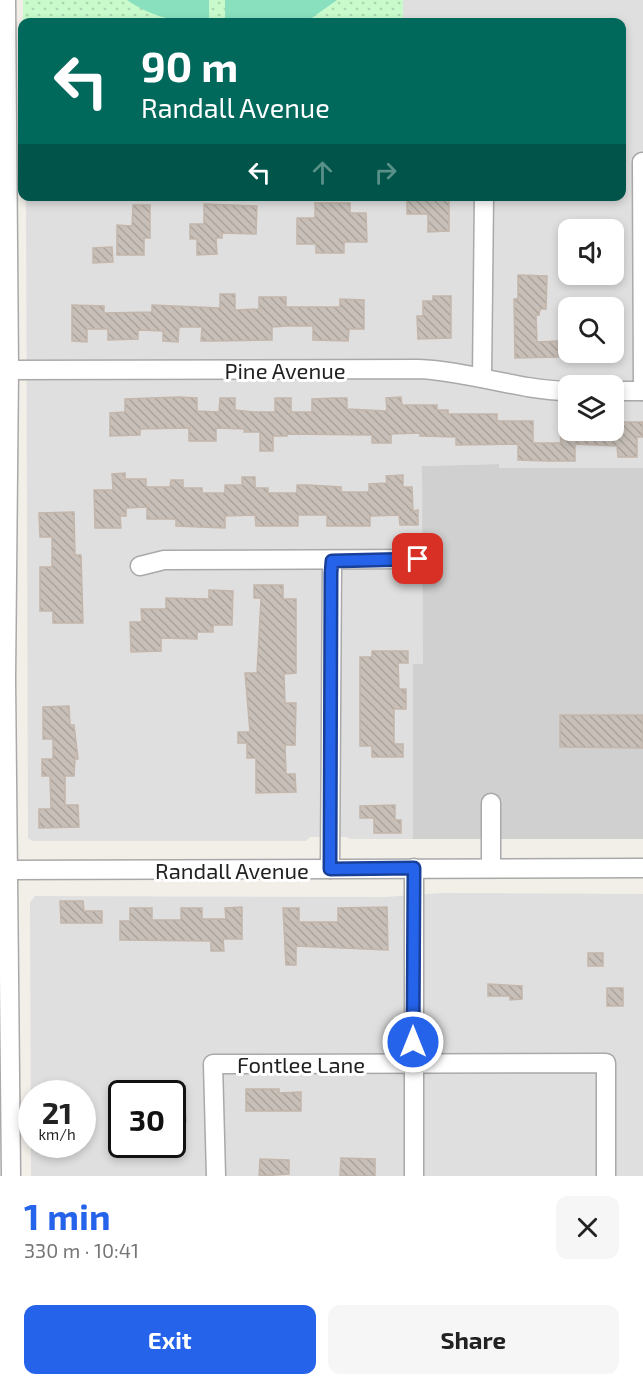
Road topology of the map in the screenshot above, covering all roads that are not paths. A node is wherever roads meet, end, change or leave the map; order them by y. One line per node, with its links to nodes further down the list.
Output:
1 (6, 0): 3 (street)
2 (642, 162): 9 (street)
3 (10, 175): 5 (street)
4 (484, 201): 6 (street)
5 (5, 370): 6 (street, Pine Avenue); 13 (street)
6 (482, 378): 7 (street, Pine Avenue)
7 (558, 390)
8 (624, 391): 9 (street)
9 (643, 391)
10 (418, 559): 11 (street)
11 (332, 561): 12 (street); 18 (street)
12 (140, 566)
13 (4, 569): 19 (street)
14 (491, 803): 15 (street)
15 (491, 867): 16 (street, Randall Avenue); 17 (street, Randall Avenue)
16 (643, 867)
17 (414, 868): 18 (street, Randall Avenue); 20 (street)
18 (330, 869): 19 (street, Randall Avenue)
19 (5, 870): 21 (street)
20 (413, 1064): 22 (street, Fontlee Lane); 23 (street); 24 (street, Fontlee Lane)
21 (11, 1176)
22 (216, 1176)
23 (414, 1176)
24 (606, 1176)

